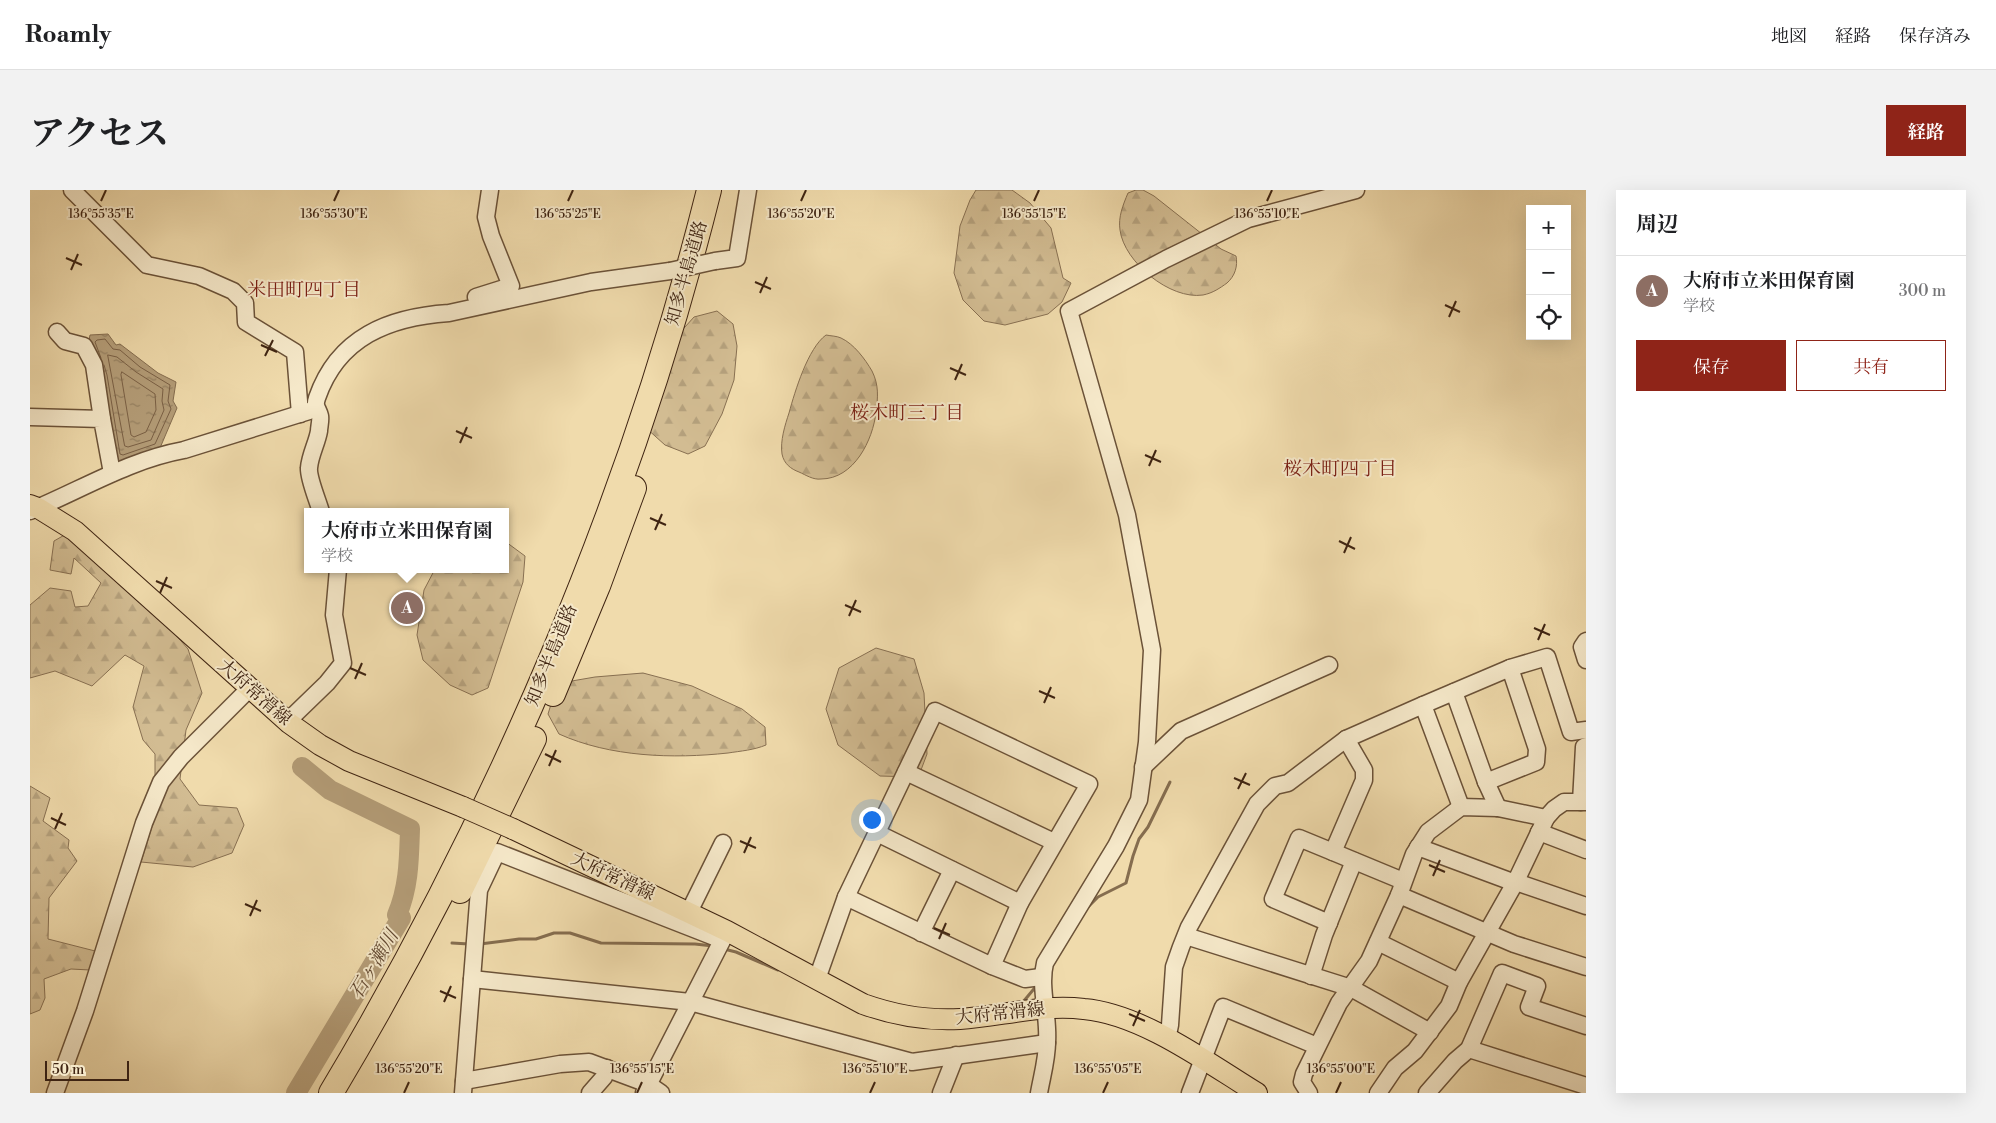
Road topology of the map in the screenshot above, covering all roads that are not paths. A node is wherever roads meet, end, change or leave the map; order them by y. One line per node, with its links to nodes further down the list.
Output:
1 (72, 190): 10 (street)
2 (490, 190): 7 (street)
3 (709, 190): 79 (highway, 知多半島道路)
4 (725, 190): 80 (highway, 知多半島道路)
5 (748, 190): 7 (street, bridge)
6 (1356, 190): 28 (street)
7 (449, 313): 9 (street)
8 (57, 332): 12 (street)
9 (316, 408): 10 (street); 15 (street)
10 (300, 414): 13 (street)
11 (30, 417): 12 (street)
12 (102, 419): 13 (street)
13 (112, 472): 14 (street)
14 (33, 508): 21 (main road, 大府常滑線)
15 (320, 508)
16 (338, 573): 24 (street)
17 (1586, 641): 18 (street)
18 (1586, 660)
19 (1329, 665): 28 (street)
20 (1510, 668): 22 (street); 25 (street); 31 (street)
21 (249, 689): 24 (main road, 大府常滑線); 78 (street)
22 (1454, 692): 23 (street); 31 (street)
23 (1423, 704): 26 (street); 33 (street)
24 (288, 723): 49 (main road, 大府常滑線, bridge)
25 (1586, 730)
26 (1346, 739): 41 (street); 54 (street)
27 (1586, 746): 29 (street)
28 (1143, 767): 59 (street)
29 (1584, 771): 32 (street)
30 (906, 772): 36 (street); 37 (street); 37 (street)
31 (1486, 782): 34 (street)
32 (1584, 802): 35 (street)
33 (1462, 807): 34 (street); 39 (street)
34 (1498, 808): 35 (street)
35 (1543, 825): 40 (street); 44 (street)
36 (877, 833): 43 (street); 46 (street)
37 (1054, 842): 47 (street)
38 (723, 843): 49 (street)
39 (1418, 847): 44 (street); 45 (street)
40 (1586, 850)
41 (1333, 852): 42 (street); 50 (street)
42 (1354, 861): 45 (street); 50 (street)
43 (952, 870): 47 (street); 51 (street)
44 (1516, 883): 48 (street); 52 (street)
45 (1401, 888): 52 (street); 55 (street)
46 (846, 897): 51 (street); 61 (street)
47 (1020, 903): 57 (street)
48 (1586, 906)
49 (689, 912): 53 (main road, 大府常滑線)
50 (1329, 923): 58 (street)
51 (921, 933): 57 (street)
52 (1488, 933): 56 (street); 62 (street)
53 (725, 935): 60 (street); 61 (main road, 大府常滑線); 64 (street)
54 (1186, 936): 58 (street); 68 (street)
55 (1378, 942): 62 (street); 63 (street)
56 (1585, 965)
57 (992, 966): 59 (street)
58 (1311, 976): 63 (street)
59 (1042, 977): 65 (street)
60 (472, 979): 64 (street); 76 (street)
61 (817, 979): 65 (main road, 大府常滑線)
62 (1459, 982): 67 (street)
63 (1351, 988): 67 (street); 86 (street)
64 (690, 1002): 72 (street); 77 (street)
65 (1046, 1008): 68 (main road, 大府常滑線); 69 (street)
66 (1586, 1026): 71 (street)
67 (1430, 1032): 87 (street)
68 (1167, 1039): 73 (main road, 大府常滑線)
69 (1048, 1043): 72 (street); 83 (street)
70 (1312, 1044): 73 (street)
71 (1469, 1049): 75 (street); 88 (street)
72 (956, 1055): 82 (street)
73 (1203, 1060): 84 (street); 85 (main road, 大府常滑線)
74 (607, 1068): 76 (street); 77 (street); 81 (street)
75 (1586, 1086)
76 (464, 1087)
77 (651, 1090)
78 (56, 1093)
79 (331, 1093)
80 (348, 1093)
81 (590, 1093)
82 (942, 1093)
83 (1039, 1093)
84 (1190, 1093)
85 (1257, 1093)
86 (1309, 1093)
87 (1378, 1093)
88 (1426, 1093)

